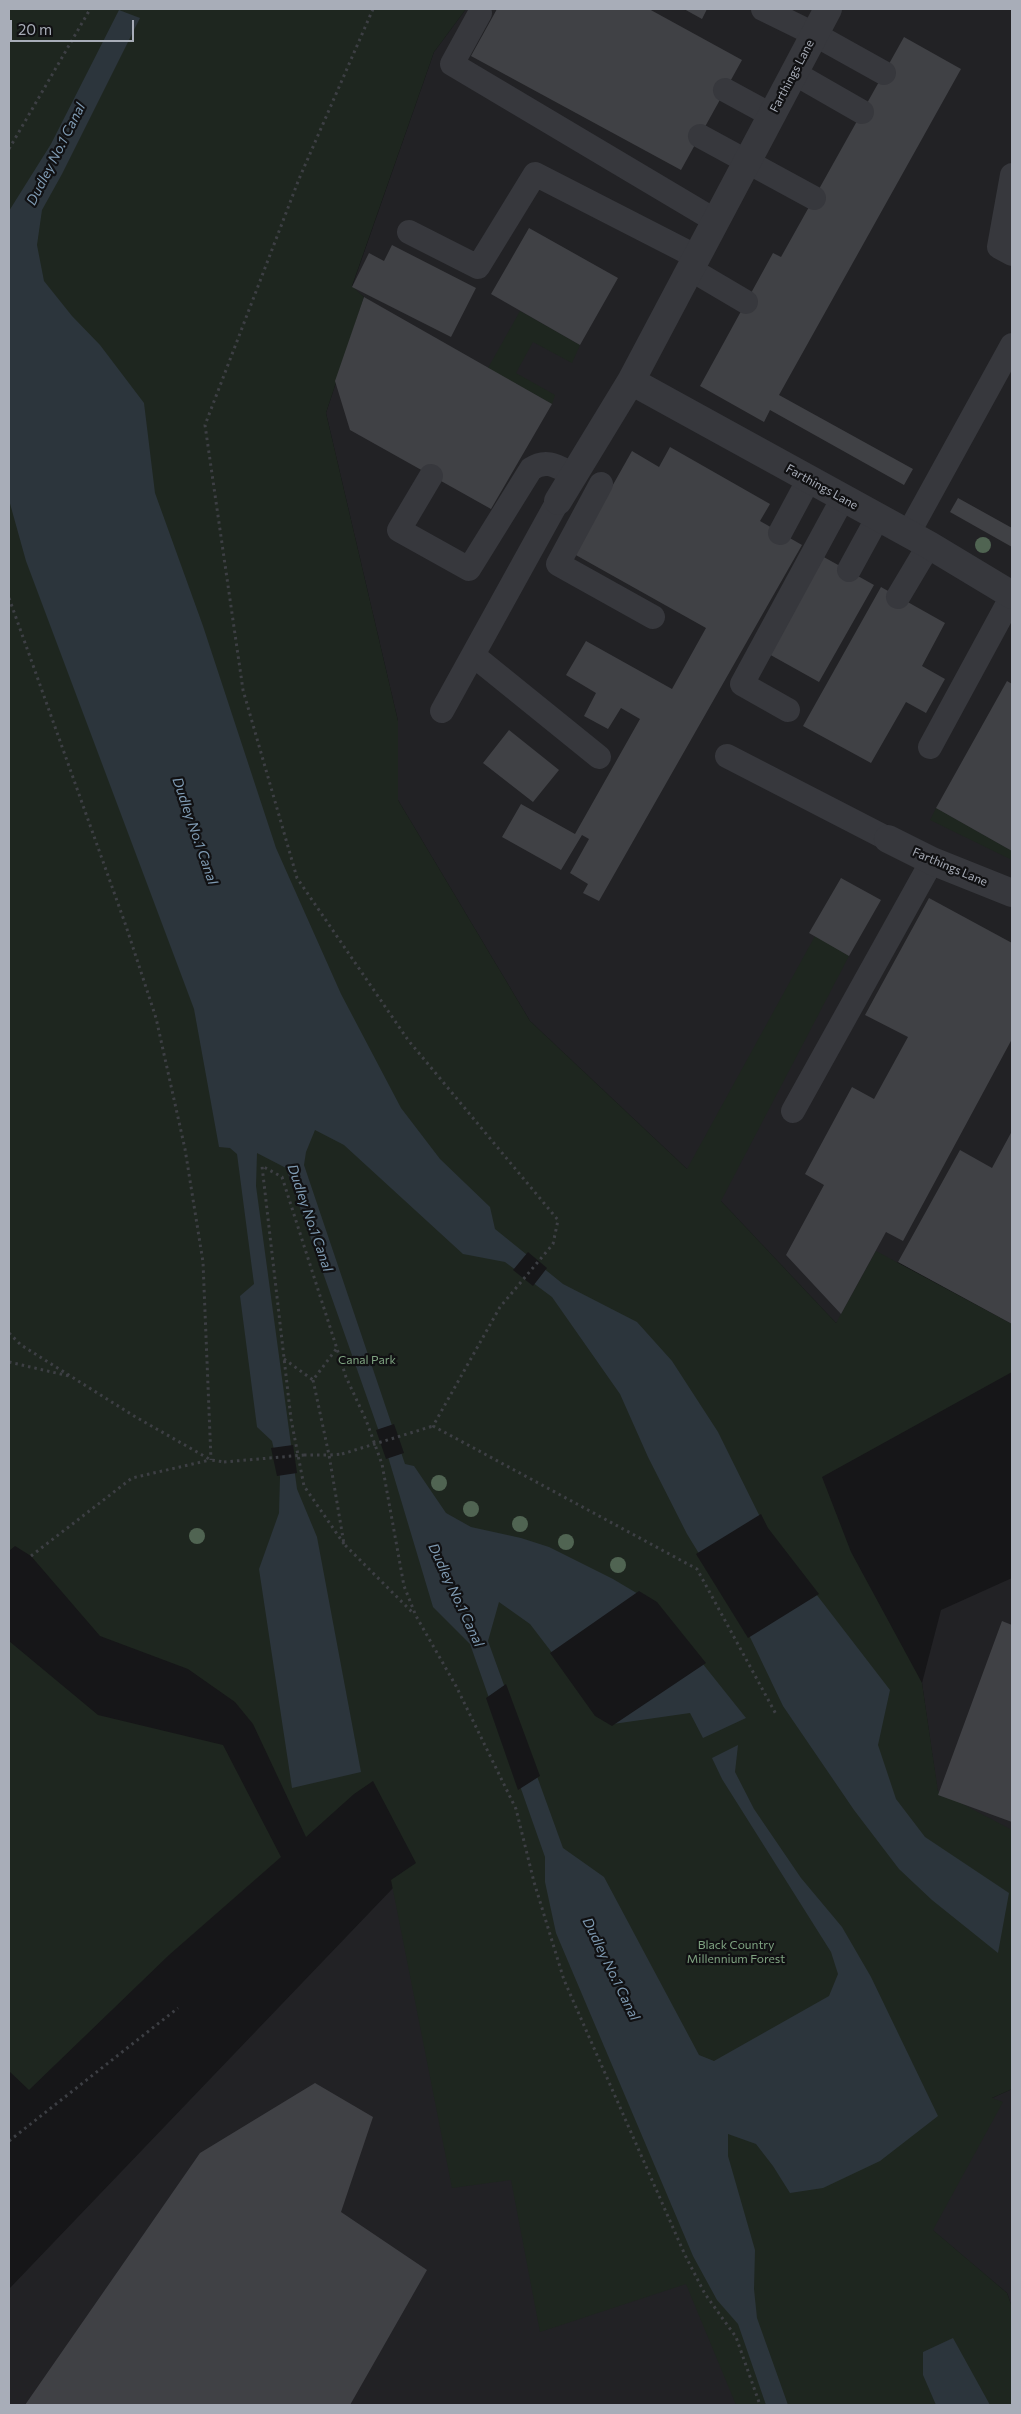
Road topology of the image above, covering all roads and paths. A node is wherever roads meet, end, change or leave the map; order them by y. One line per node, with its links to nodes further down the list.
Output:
1 (373, 9): 53 (path)
2 (763, 9): 6 (lane)
3 (828, 9): 6 (street, Farthings Lane)
4 (89, 11): 13 (path)
5 (480, 13): 17 (lane)
6 (814, 34): 7 (street, Farthings Lane); 8 (lane)
7 (794, 74): 10 (lane); 11 (street, Farthings Lane)
8 (884, 74)
9 (725, 90): 11 (lane)
10 (862, 112)
11 (771, 115): 14 (street, Farthings Lane)
12 (700, 136): 14 (lane)
13 (9, 149)
14 (746, 163): 16 (lane); 17 (street, Farthings Lane)
15 (1012, 175): 19 (lane)
16 (814, 198)
17 (716, 221): 20 (street, Farthings Lane)
18 (409, 232): 20 (lane)
19 (1012, 254)
20 (693, 263): 21 (lane); 23 (street, Farthings Lane)
21 (746, 302)
22 (1012, 345): 31 (lane)
23 (631, 381): 24 (street, Farthings Lane); 26 (street, Farthings Lane)
24 (575, 473): 25 (lane); 28 (street, Farthings Lane); 36 (lane)
25 (430, 476)
26 (808, 479): 27 (street, Farthings Lane); 30 (lane)
27 (843, 498): 29 (street, Farthings Lane); 38 (lane)
28 (558, 501): 37 (lane)
29 (878, 517): 31 (street, Farthings Lane); 32 (lane)
30 (780, 533)
31 (918, 540): 33 (street, Farthings Lane); 34 (lane)
32 (849, 570)
33 (1012, 596): 40 (lane)
34 (898, 597)
35 (9, 598): 55 (path)
36 (653, 617)
37 (473, 655): 39 (lane); 42 (lane)
38 (788, 710)
39 (442, 712)
40 (930, 747)
41 (727, 756): 43 (lane)
42 (599, 757)
43 (888, 840): 44 (street, Farthings Lane)
44 (932, 861): 45 (street, Farthings Lane); 46 (lane)
45 (1012, 893)
46 (793, 1111)
47 (9, 1333): 51 (path)
48 (337, 1348): 49 (path); 52 (path); 58 (path)
49 (284, 1358): 52 (path); 56 (path)
50 (9, 1362): 51 (path)
51 (73, 1377): 55 (path)
52 (313, 1380): 54 (path)
53 (434, 1426): 54 (path, bridge); 59 (path)
54 (329, 1455): 55 (path, bridge); 56 (path)
55 (211, 1460): 57 (path)
56 (344, 1544): 58 (path)
57 (31, 1556)
58 (416, 1616): 62 (path)
59 (777, 1716)
60 (178, 2008): 61 (path)
61 (9, 2141)
62 (760, 2405)

